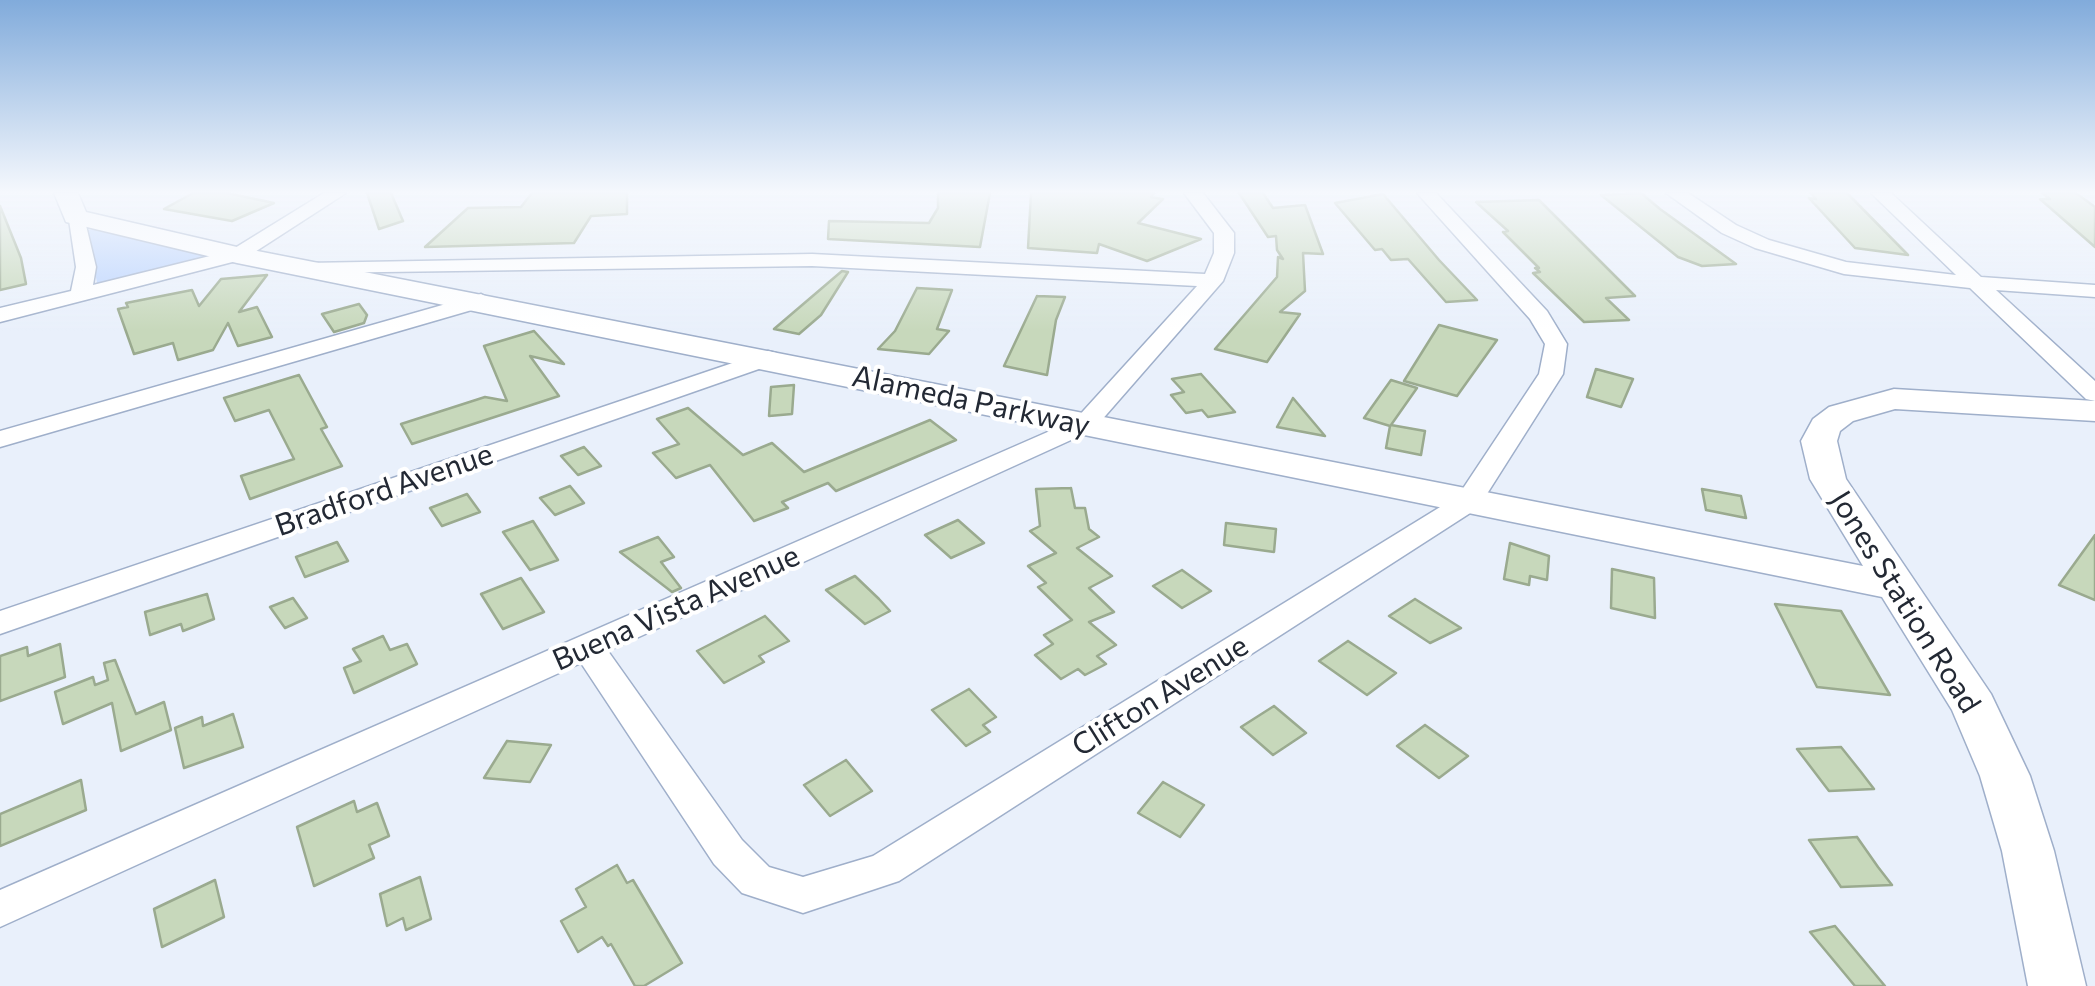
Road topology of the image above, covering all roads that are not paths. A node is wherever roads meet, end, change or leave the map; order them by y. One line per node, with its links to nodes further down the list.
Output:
1 (79, 239): 13 (street)
2 (184, 239): 8 (street, Alameda Parkway)
3 (263, 239): 8 (street)
4 (1224, 239): 10 (street, Buena Vista Avenue)
5 (1468, 239): 21 (street, Clifton Avenue)
6 (1754, 239): 11 (street)
7 (1930, 239): 11 (street)
8 (237, 255): 9 (street, Alameda Parkway); 13 (street)
9 (314, 267): 10 (street); 14 (street, Alameda Parkway)
10 (1213, 281): 19 (street, Buena Vista Avenue)
11 (1977, 282): 12 (street); 17 (street)
12 (2095, 290)
13 (81, 295): 15 (street)
14 (481, 300): 16 (street, Alameda Parkway); 20 (street)
15 (0, 315)
16 (768, 358): 19 (street, Alameda Parkway); 23 (street, Bradford Avenue)
17 (2095, 394)
18 (2095, 411): 22 (street, Jones Station Road)
19 (1084, 424): 21 (street, Alameda Parkway); 24 (street, Buena Vista Avenue)
20 (0, 439)
21 (1468, 502): 22 (street, Alameda Parkway); 24 (street, Clifton Avenue)
22 (1892, 585): 26 (street, Jones Station Road)
23 (0, 623)
24 (588, 648): 25 (street, Buena Vista Avenue)
25 (0, 910)
26 (2057, 986)

